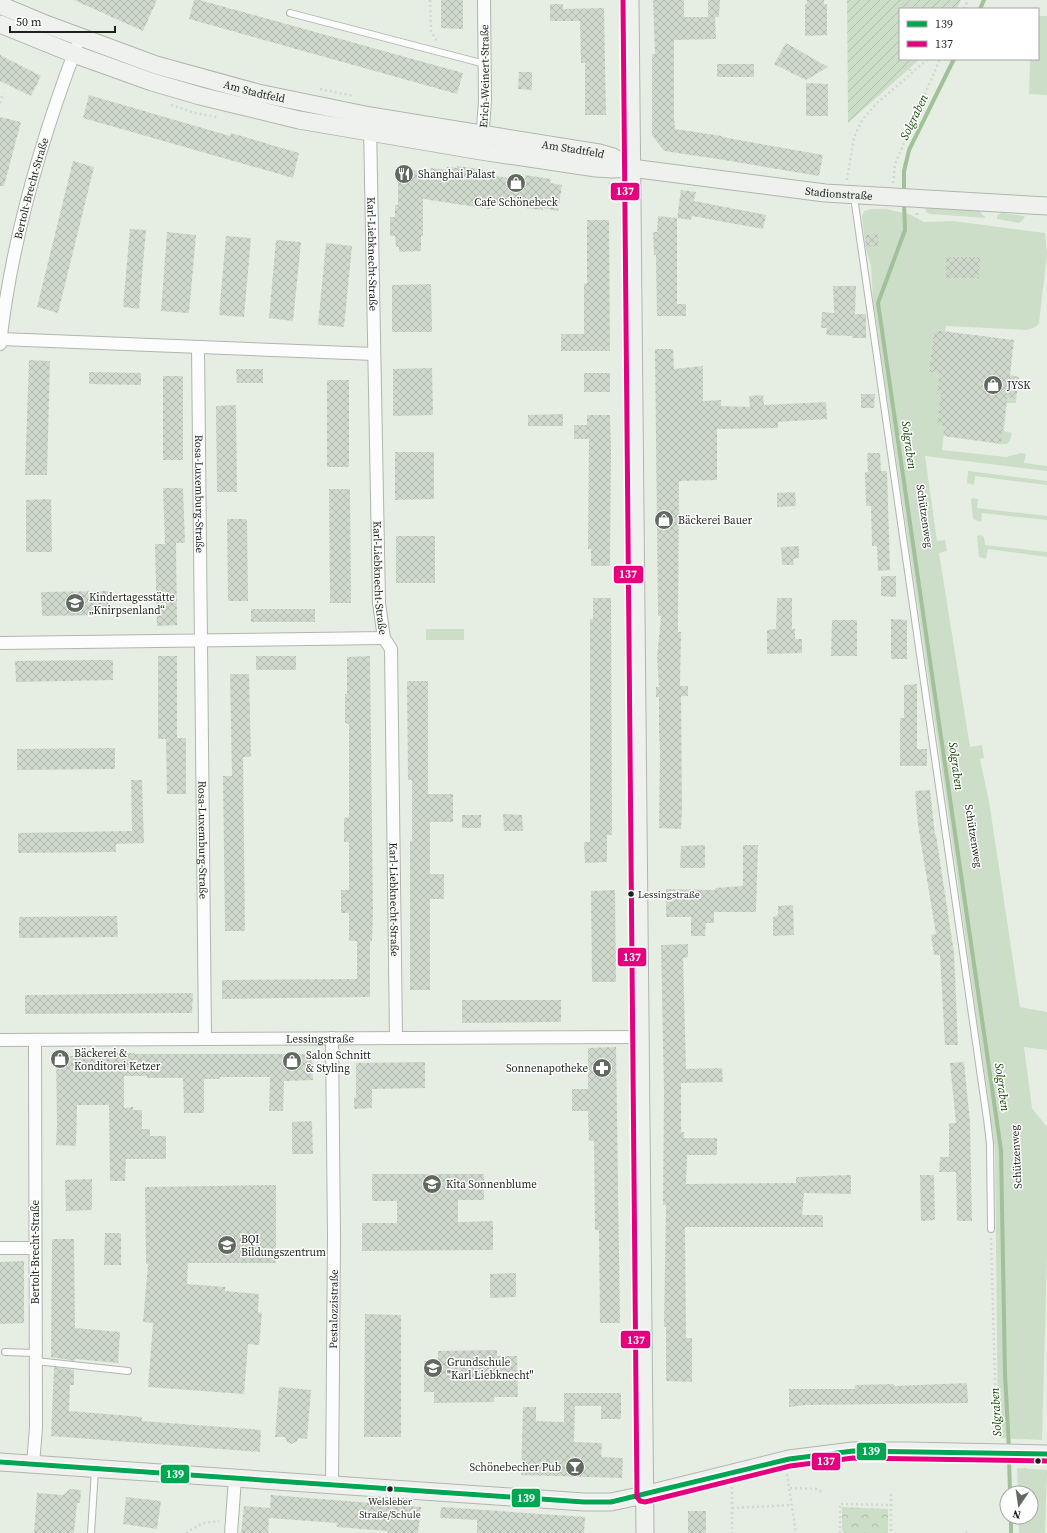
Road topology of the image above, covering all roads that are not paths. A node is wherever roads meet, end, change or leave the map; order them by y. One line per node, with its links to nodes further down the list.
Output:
1 (484, 0): 8 (street, Erich-Weinert-Straße)
2 (630, 0): 11 (street)
3 (0, 5): 6 (street, Am Stadtfeld)
4 (290, 13): 8 (lane)
5 (0, 24): 7 (street, Am Stadtfeld)
6 (80, 37): 7 (street, Bertolt-Brecht-Straße); 9 (street, Am Stadtfeld)
7 (74, 54): 9 (street, Am Stadtfeld); 14 (street, Bertolt-Brecht-Straße)
8 (485, 64): 10 (street, Erich-Weinert-Straße)
9 (370, 124): 10 (street, Am Stadtfeld); 17 (street, Karl-Liebknecht-Straße)
10 (482, 143): 11 (street, Am Stadtfeld)
11 (632, 168): 12 (street, Stadionstraße); 21 (street)
12 (850, 195): 13 (street, Stadionstraße); 27 (lane)
13 (1047, 206)
14 (0, 339): 15 (street, Bertolt-Brecht-Straße); 16 (street)
15 (0, 344)
16 (198, 347): 17 (street); 19 (street, Rosa-Luxemburg-Straße)
17 (374, 354): 18 (street, Karl-Liebknecht-Straße)
18 (384, 638): 19 (street); 22 (street, Karl-Liebknecht-Straße)
19 (201, 640): 20 (street); 24 (street, Rosa-Luxemburg-Straße)
20 (0, 643)
21 (640, 1036): 22 (street, Lessingstraße); 39 (street)
22 (396, 1037): 23 (street, Lessingstraße)
23 (332, 1038): 24 (street, Lessingstraße); 38 (street, Pestalozzistraße)
24 (205, 1039): 26 (street, Lessingstraße)
25 (0, 1040): 26 (street, Lessingstraße)
26 (35, 1040): 29 (street, Bertolt-Brecht-Straße)
27 (991, 1229)
28 (0, 1248): 29 (street)
29 (35, 1248): 31 (street, Bertolt-Brecht-Straße)
30 (6, 1352): 31 (lane)
31 (35, 1357): 32 (lane); 35 (street, Bertolt-Brecht-Straße)
32 (128, 1371)
33 (1047, 1454): 39 (street)
34 (0, 1462): 35 (street)
35 (33, 1464): 36 (street)
36 (95, 1469): 37 (street); 41 (lane)
37 (235, 1479): 38 (street); 40 (street)
38 (332, 1485): 39 (street)
39 (644, 1495): 42 (street)
40 (231, 1527)
41 (91, 1533)
42 (644, 1533)

